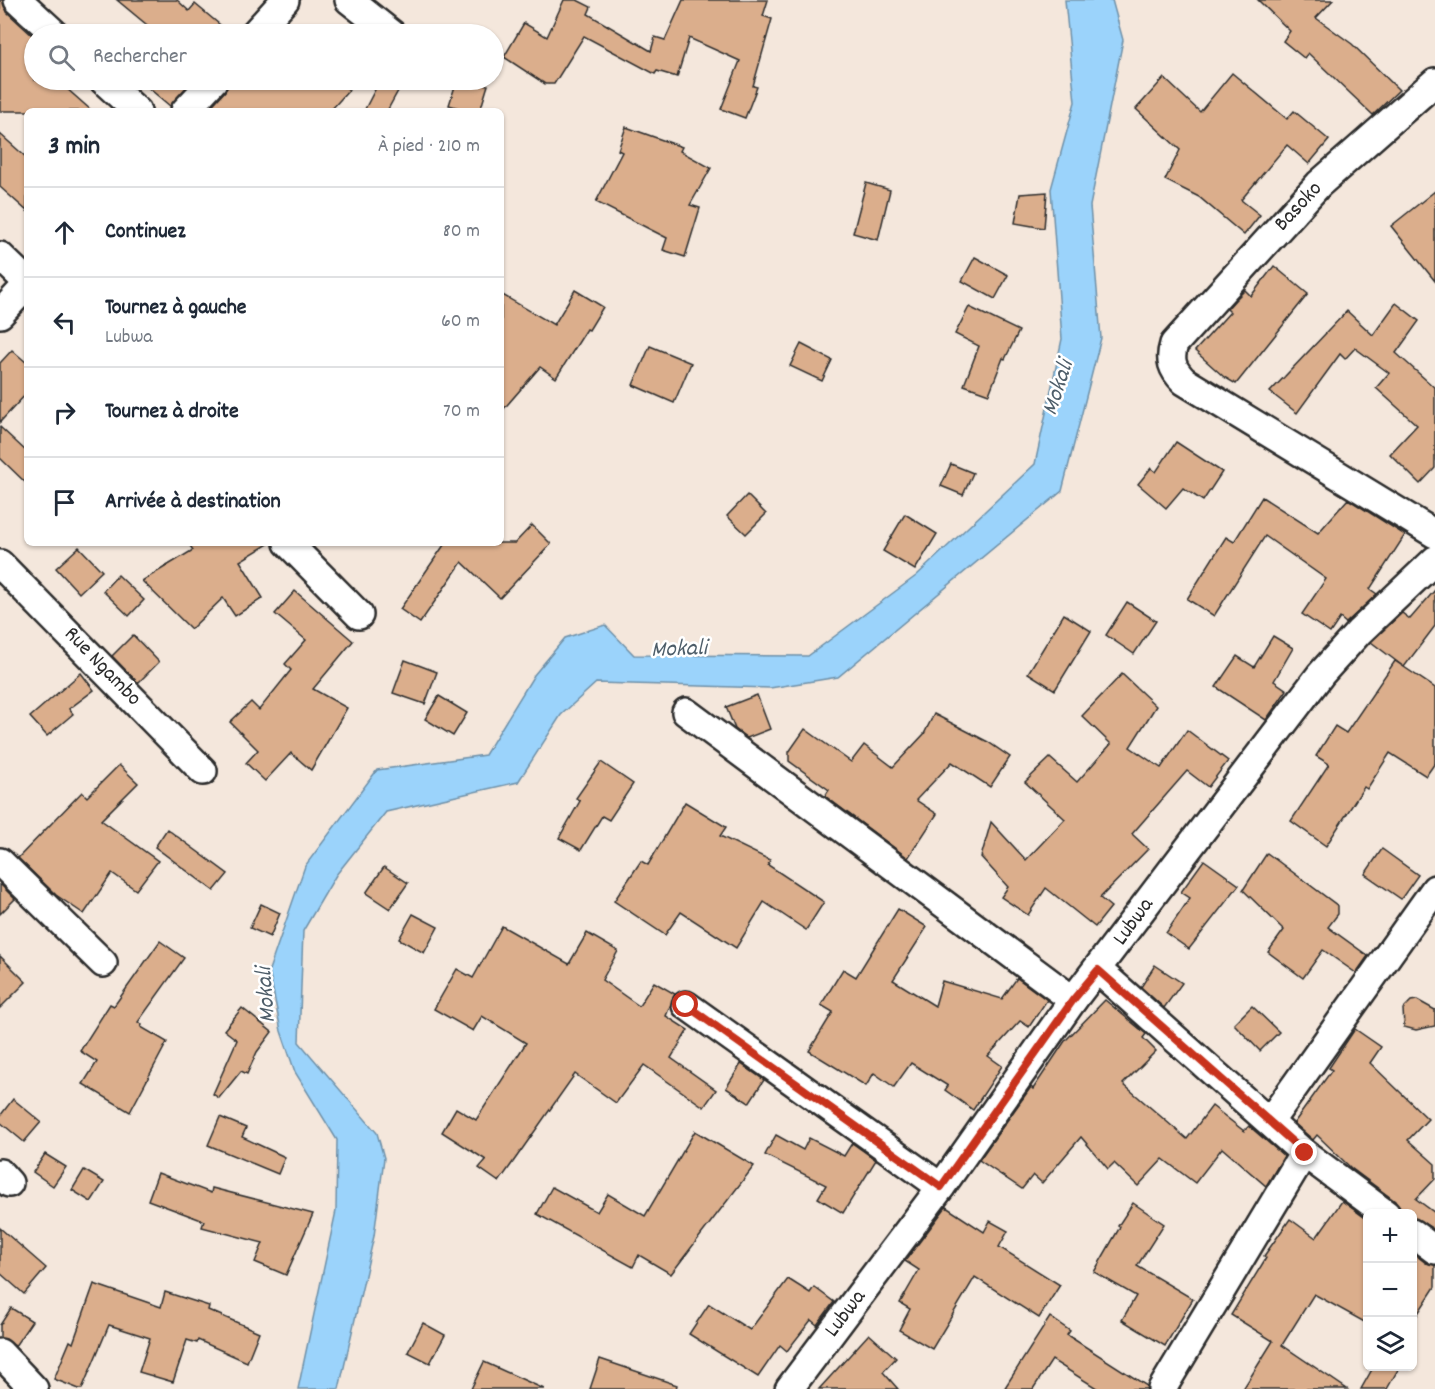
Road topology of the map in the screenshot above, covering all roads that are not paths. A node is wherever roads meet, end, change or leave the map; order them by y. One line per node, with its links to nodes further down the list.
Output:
1 (18, 0): 4 (street)
2 (285, 0): 5 (street)
3 (349, 0): 6 (street)
4 (44, 24)
5 (263, 24)
6 (379, 24)
7 (1435, 82): 16 (street, Basoko)
8 (114, 90): 10 (street)
9 (205, 90): 11 (street)
10 (134, 108)
11 (188, 108)
12 (0, 256): 13 (street)
13 (24, 281)
14 (24, 287): 15 (street)
15 (0, 314)
16 (1435, 534)
17 (291, 546): 20 (street)
18 (1435, 560): 26 (street, Lubwa)
19 (0, 564): 22 (street, Rue Ngambo)
20 (359, 615)
21 (686, 712): 27 (street)
22 (203, 771)
23 (0, 862): 25 (street)
24 (1435, 889): 29 (street)
25 (103, 963)
26 (1098, 970): 27 (street, Lubwa); 29 (street)
27 (1073, 1000): 31 (street, Lubwa)
28 (686, 1005): 31 (street)
29 (1270, 1121): 30 (street)
30 (1305, 1153): 32 (street); 38 (street)
31 (941, 1187): 37 (street, Lubwa)
32 (1379, 1209)
33 (1417, 1236): 34 (street)
34 (1435, 1250)
35 (0, 1353): 36 (street)
36 (34, 1389)
37 (789, 1389)
38 (1162, 1389)

